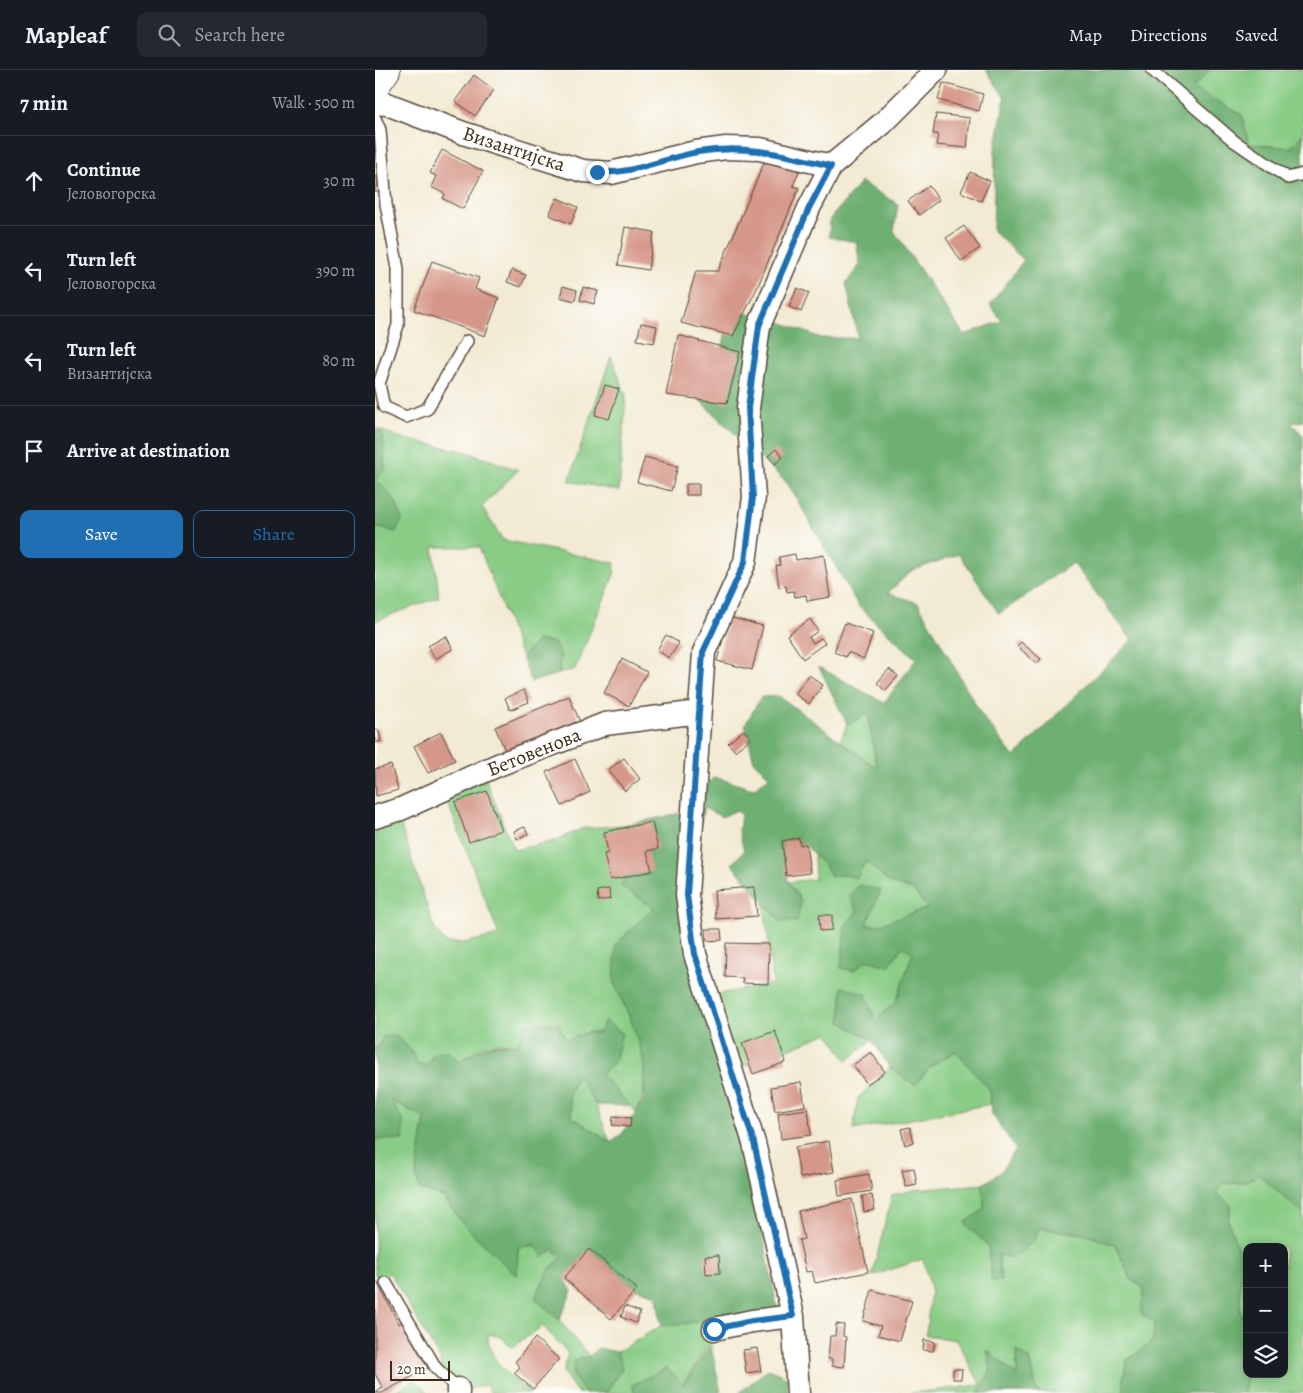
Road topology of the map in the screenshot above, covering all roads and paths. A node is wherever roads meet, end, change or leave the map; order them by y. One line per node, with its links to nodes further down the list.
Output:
1 (386, 70): 4 (street)
2 (936, 70): 7 (street)
3 (1152, 70): 8 (lane)
4 (375, 86)
5 (375, 102): 7 (street, Византијска)
6 (375, 118): 9 (lane)
7 (831, 166): 10 (street)
8 (1303, 174)
9 (467, 341)
10 (699, 712): 11 (street, Бетовенова); 13 (street)
11 (375, 817)
12 (386, 1283): 15 (lane)
13 (793, 1316): 14 (street); 16 (street)
14 (714, 1329)
15 (458, 1391)
16 (798, 1393)

